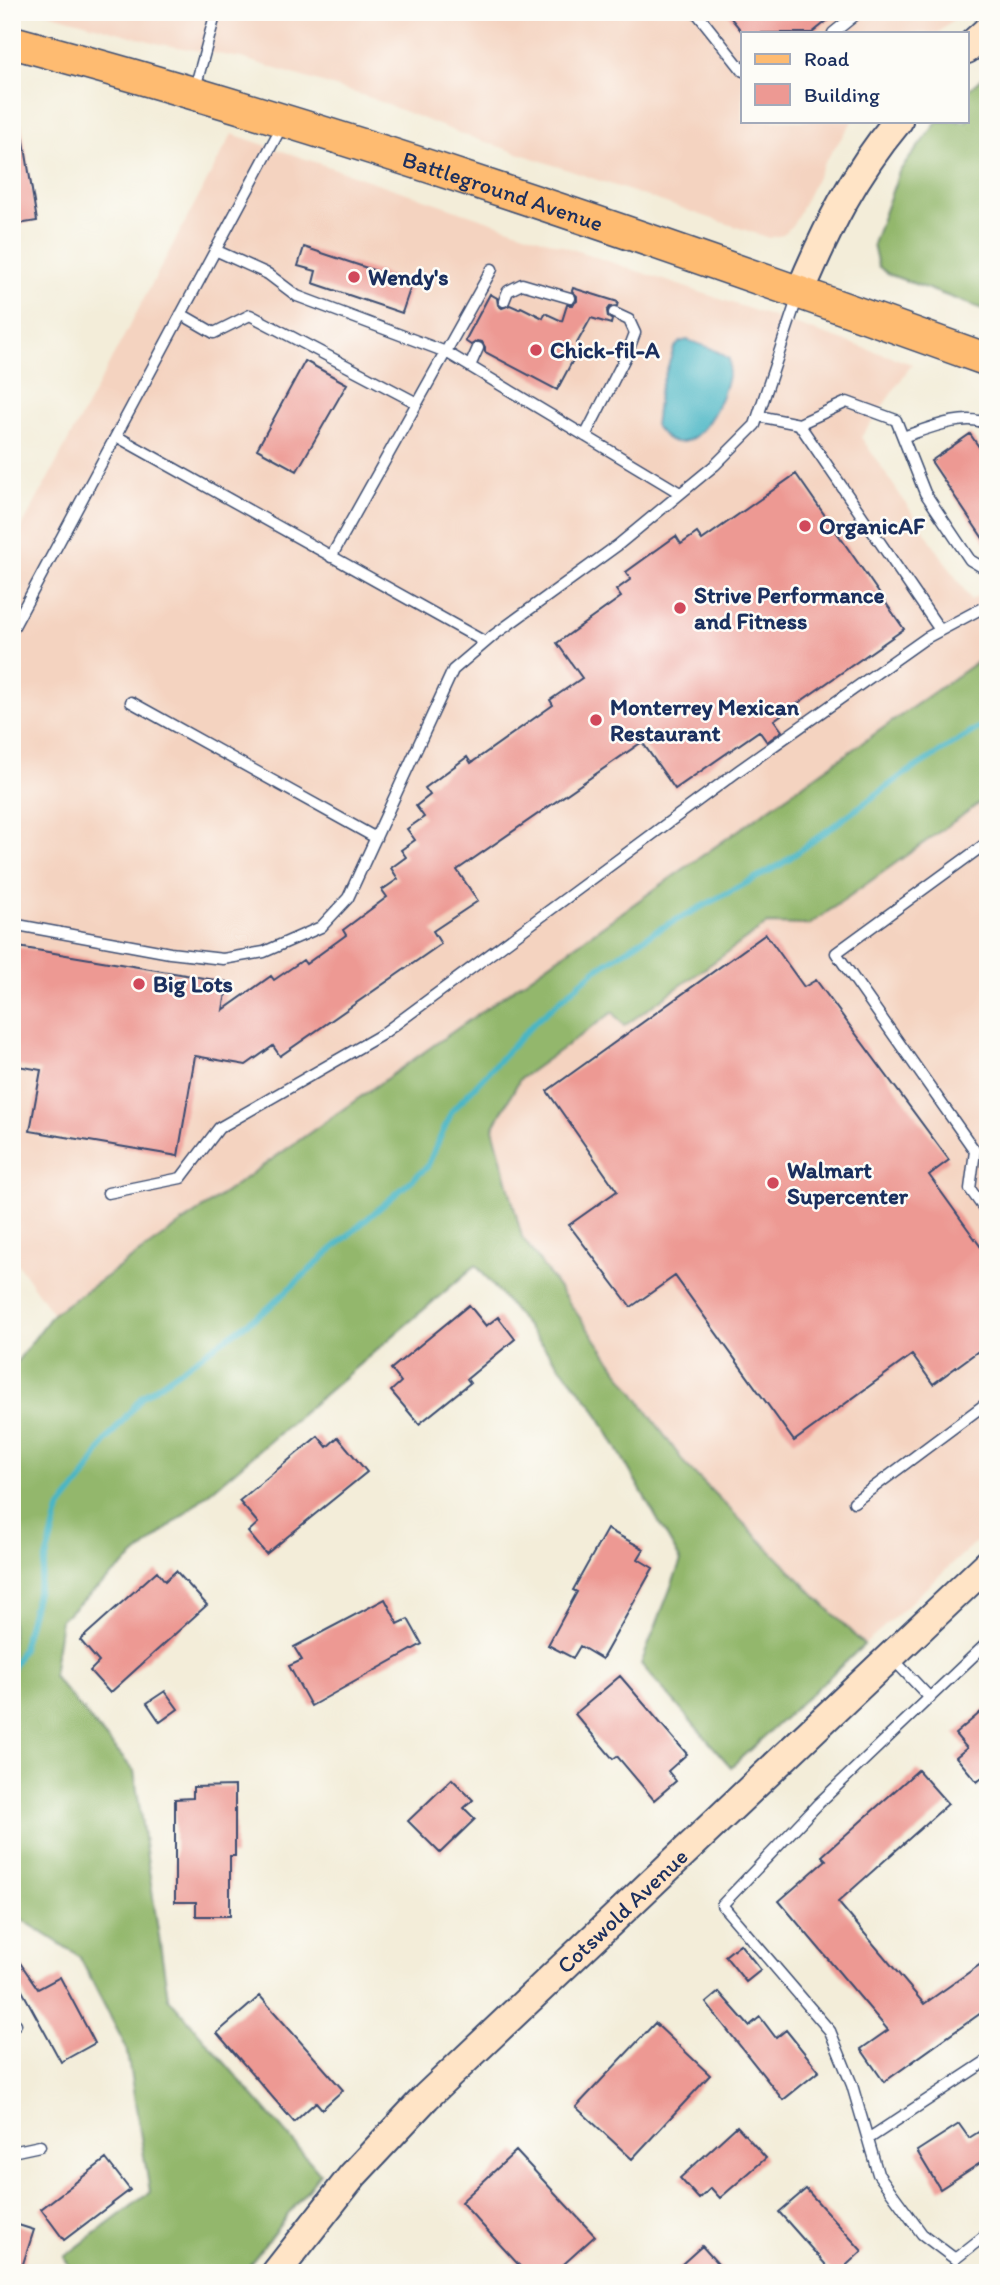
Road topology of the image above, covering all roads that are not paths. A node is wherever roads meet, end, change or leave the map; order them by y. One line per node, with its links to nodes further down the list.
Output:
1 (216, 12): 11 (lane)
2 (696, 12): 10 (lane)
3 (859, 12): 7 (lane)
4 (981, 12): 5 (lane)
5 (988, 21)
6 (988, 30): 9 (street)
7 (834, 32)
8 (12, 42): 11 (main road, Battleground Avenue)
9 (968, 48)
10 (741, 69)
11 (194, 92): 12 (main road, Battleground Avenue)
12 (285, 120): 14 (lane); 16 (main road, Battleground Avenue)
13 (897, 122): 16 (street)
14 (215, 250): 20 (lane); 22 (lane)
15 (492, 269): 22 (lane)
16 (800, 292): 23 (main road, Battleground Avenue); 26 (lane)
17 (570, 298): 18 (lane)
18 (504, 301)
19 (614, 313): 30 (lane)
20 (181, 314): 25 (lane); 29 (lane)
21 (478, 348): 24 (lane)
22 (446, 352): 24 (lane); 25 (lane)
23 (988, 360)
24 (470, 366): 30 (lane)
25 (417, 403): 33 (lane)
26 (758, 416): 27 (lane); 32 (lane)
27 (799, 424): 31 (lane); 36 (lane)
28 (988, 425): 31 (lane)
29 (116, 436): 33 (lane); 37 (lane)
30 (585, 436): 32 (lane)
31 (903, 437): 34 (lane)
32 (681, 493): 38 (lane)
33 (331, 556): 38 (lane)
34 (988, 565)
35 (988, 605): 36 (lane)
36 (940, 630): 43 (lane)
37 (12, 631)
38 (485, 642): 40 (lane)
39 (131, 702): 40 (lane)
40 (376, 838): 42 (lane)
41 (988, 842): 44 (lane)
42 (12, 924)
43 (108, 1193)
44 (988, 1214)
45 (988, 1402): 46 (lane)
46 (854, 1502)
47 (988, 1564): 49 (street, Cotswold Avenue)
48 (988, 1642): 50 (lane)
49 (890, 1656): 50 (lane); 56 (street, Cotswold Avenue)
50 (930, 1698): 52 (lane)
51 (988, 2060): 52 (lane)
52 (868, 2139): 55 (lane)
53 (40, 2146): 54 (lane)
54 (12, 2152)
55 (988, 2234)
56 (276, 2273)

